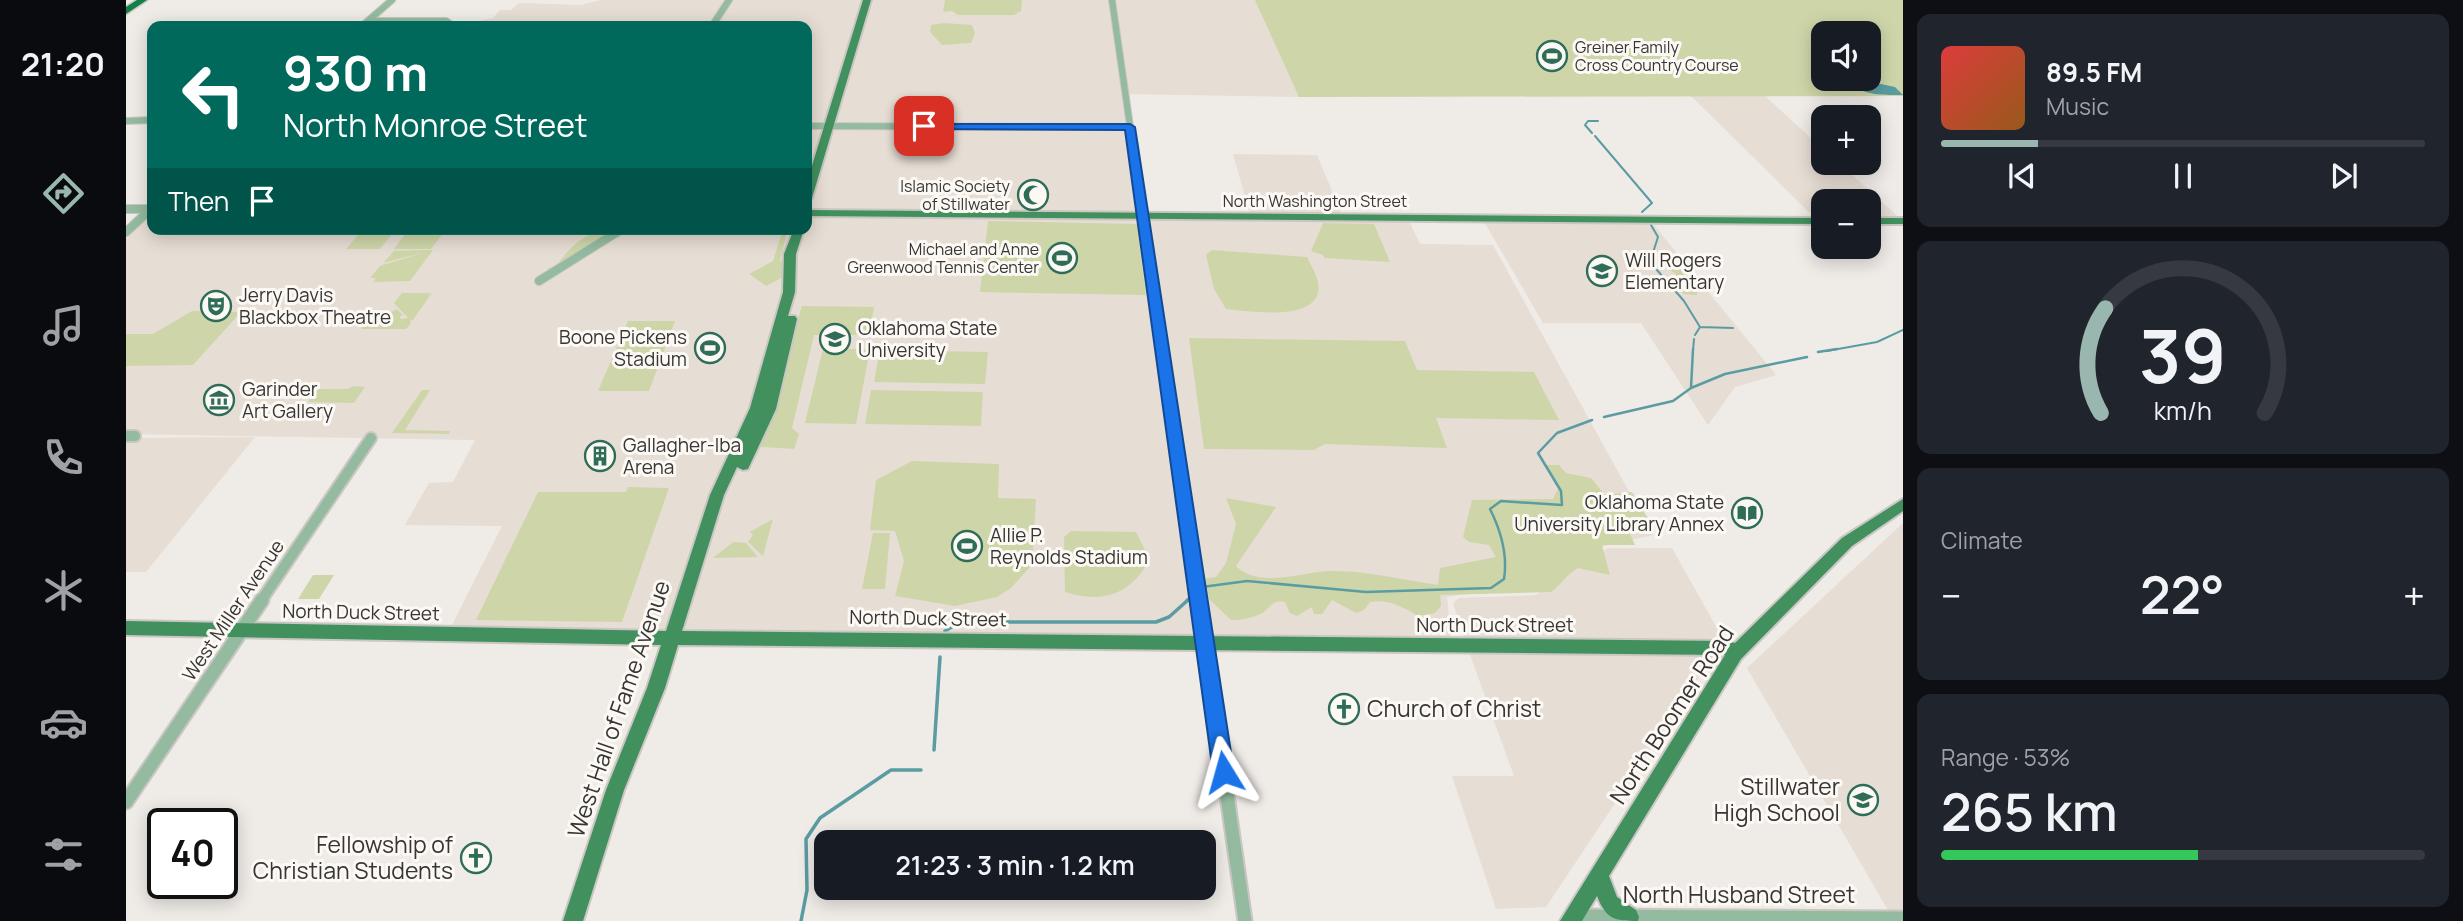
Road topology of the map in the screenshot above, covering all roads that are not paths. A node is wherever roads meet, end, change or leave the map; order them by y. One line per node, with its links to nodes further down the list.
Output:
1 (143, 0): 6 (highway)
2 (392, 0): 7 (street)
3 (729, 0): 9 (street)
4 (867, 0): 13 (main road)
5 (1112, 0): 14 (street)
6 (126, 11)
7 (368, 21): 8 (street)
8 (446, 21)
9 (715, 21)
10 (147, 120): 11 (street)
11 (126, 121)
12 (812, 126): 13 (street)
13 (827, 126): 14 (street); 15 (main road)
14 (1130, 127): 20 (street)
15 (812, 180)
16 (126, 209): 17 (street)
17 (147, 209)
18 (147, 213): 24 (street)
19 (812, 213): 20 (main road, North Washington Street)
20 (1143, 216): 21 (main road, North Washington Street); 33 (street)
21 (1811, 221)
22 (1881, 221): 23 (main road)
23 (1903, 221)
24 (126, 232)
25 (612, 235): 27 (street)
26 (797, 236): 32 (main road, West Hall of Fame Avenue)
27 (539, 281)
28 (371, 438): 31 (street, West Miller Avenue)
29 (1903, 504): 36 (main road, North Boomer Road)
30 (126, 628): 31 (main road, North Duck Street)
31 (241, 632): 32 (main road, North Duck Street); 35 (street, West Miller Avenue)
32 (672, 637): 33 (main road, North Duck Street); 40 (main road, West Hall of Fame Avenue)
33 (1206, 643): 34 (main road, North Duck Street); 41 (street)
34 (1729, 648)
35 (126, 802)
36 (1599, 875): 37 (main road); 39 (main road, North Boomer Road)
37 (1629, 917): 38 (street, North Husband Street); 39 (street, North Husband Street)
38 (1903, 918)
39 (1572, 919)
40 (573, 921)
41 (1245, 921)

